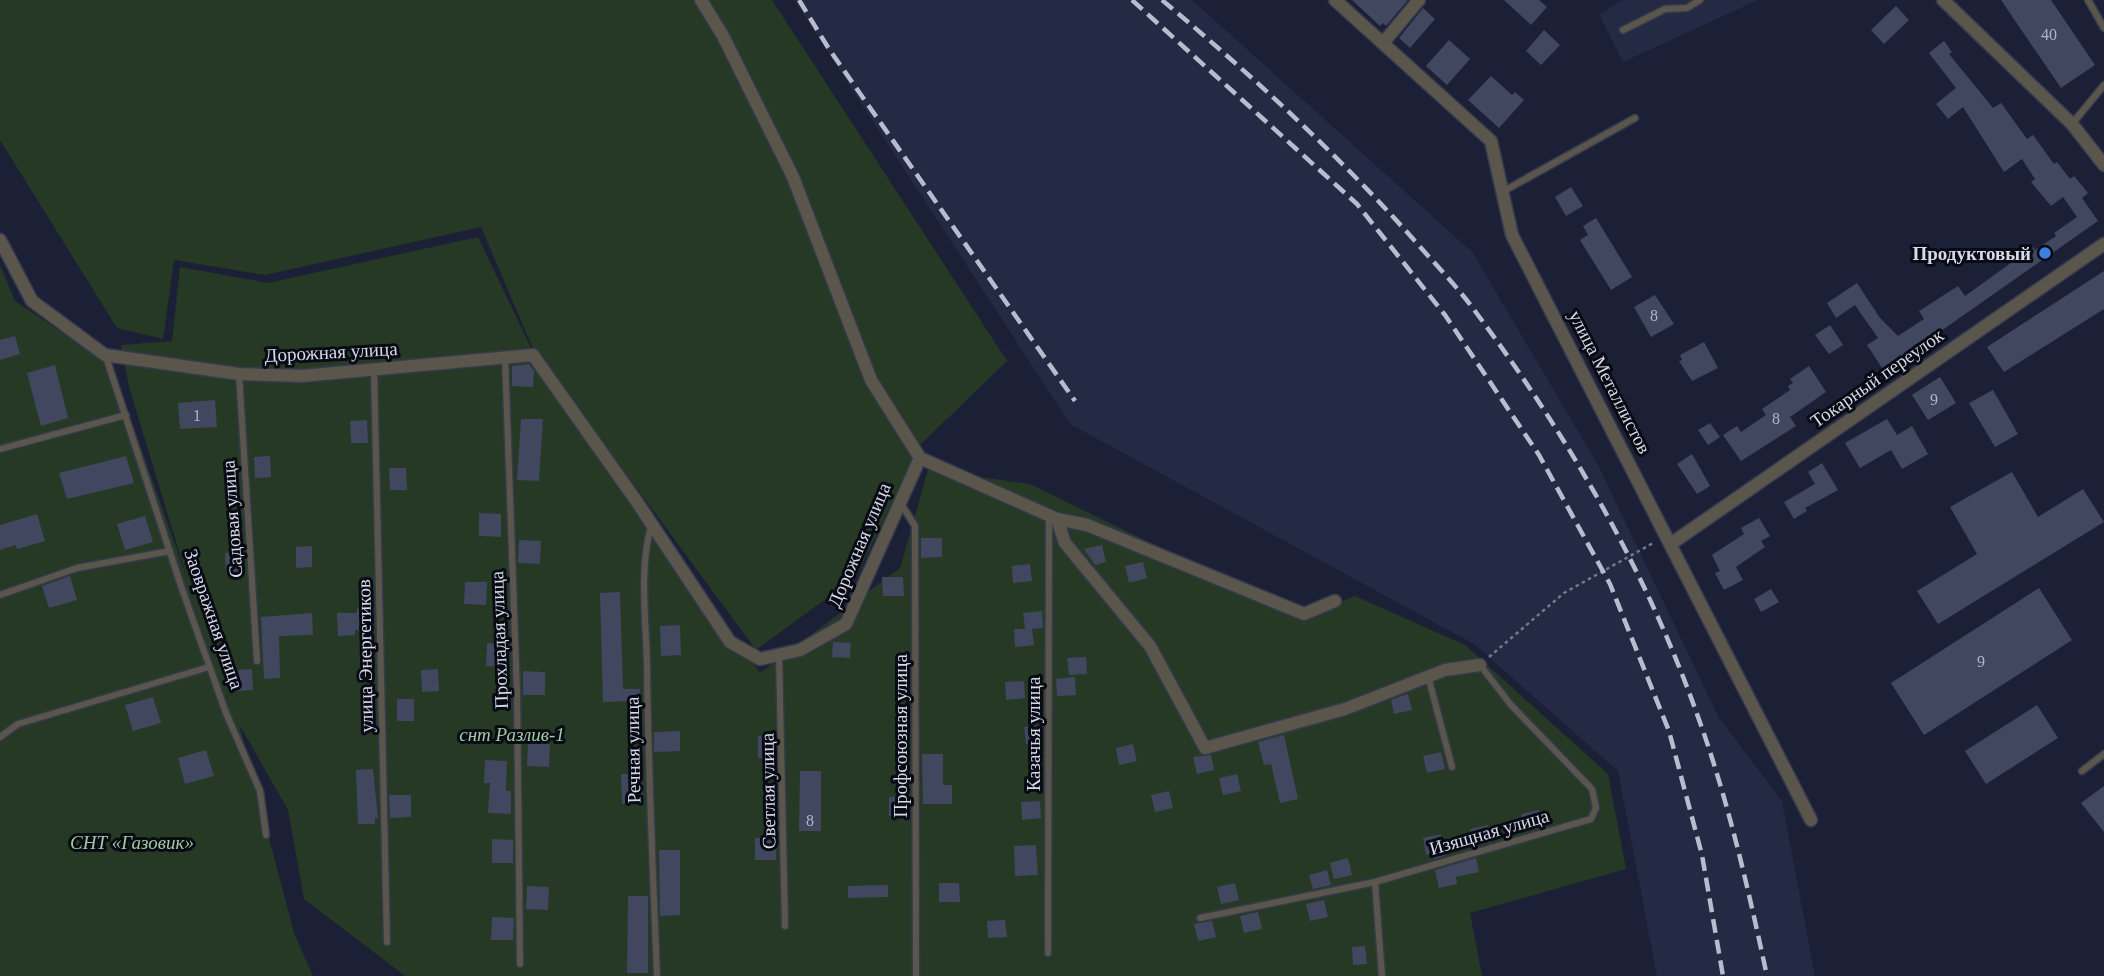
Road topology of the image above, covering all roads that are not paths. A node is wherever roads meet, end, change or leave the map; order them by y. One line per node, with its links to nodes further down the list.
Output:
1 (701, 0): 23 (street)
2 (1335, 0): 9 (street, улица Металлистов)
3 (1419, 0): 9 (street)
4 (1700, 0): 8 (lane)
5 (1943, 0): 12 (street)
6 (2088, 0): 7 (lane)
7 (2104, 28)
8 (1623, 30)
9 (1383, 43): 14 (street, улица Металлистов)
10 (2104, 85): 12 (lane)
11 (1635, 118): 14 (lane)
12 (2072, 124): 13 (street)
13 (2104, 165)
14 (1503, 192): 27 (street, улица Металлистов)
15 (0, 240): 17 (street)
16 (2104, 244): 27 (street, Токарный переулок)
17 (105, 355): 20 (street, Дорожная улица); 21 (lane, Заовражная улица)
18 (505, 358): 19 (street, Дорожная улица); 26 (street, Дорожная улица); 47 (lane, Прохладая улица)
19 (374, 370): 20 (street, Дорожная улица); 45 (lane, улица Энергетиков)
20 (239, 374): 32 (lane, Садовая улица)
21 (126, 415): 22 (lane); 28 (lane, Заовражная улица)
22 (0, 449)
23 (920, 458): 24 (street, Дорожная улица); 25 (street)
24 (899, 500): 31 (street, Дорожная улица); 49 (lane, Профсоюзная улица)
25 (1053, 517): 30 (street); 35 (street); 46 (lane, Казачья улица)
26 (652, 524): 31 (street, Дорожная улица); 48 (lane, Речная улица)
27 (1670, 539): 40 (street, улица Металлистов)
28 (170, 551): 29 (lane); 34 (lane, Заовражная улица)
29 (0, 595)
30 (1335, 601)
31 (779, 655): 44 (lane, Светлая улица)
32 (257, 661)
33 (1480, 664): 35 (street); 42 (lane, Изящная улица)
34 (209, 667): 36 (lane); 41 (lane, Заовражная улица)
35 (1428, 676): 38 (lane)
36 (0, 737)
37 (2104, 754): 39 (lane)
38 (1452, 767)
39 (2082, 771)
40 (1811, 820)
41 (265, 835)
42 (1375, 882): 43 (lane, Изящная улица); 50 (lane)
43 (1200, 918)
44 (785, 926)
45 (387, 942)
46 (1048, 953)
47 (520, 964)
48 (657, 976)
49 (916, 976)
50 (1382, 976)

